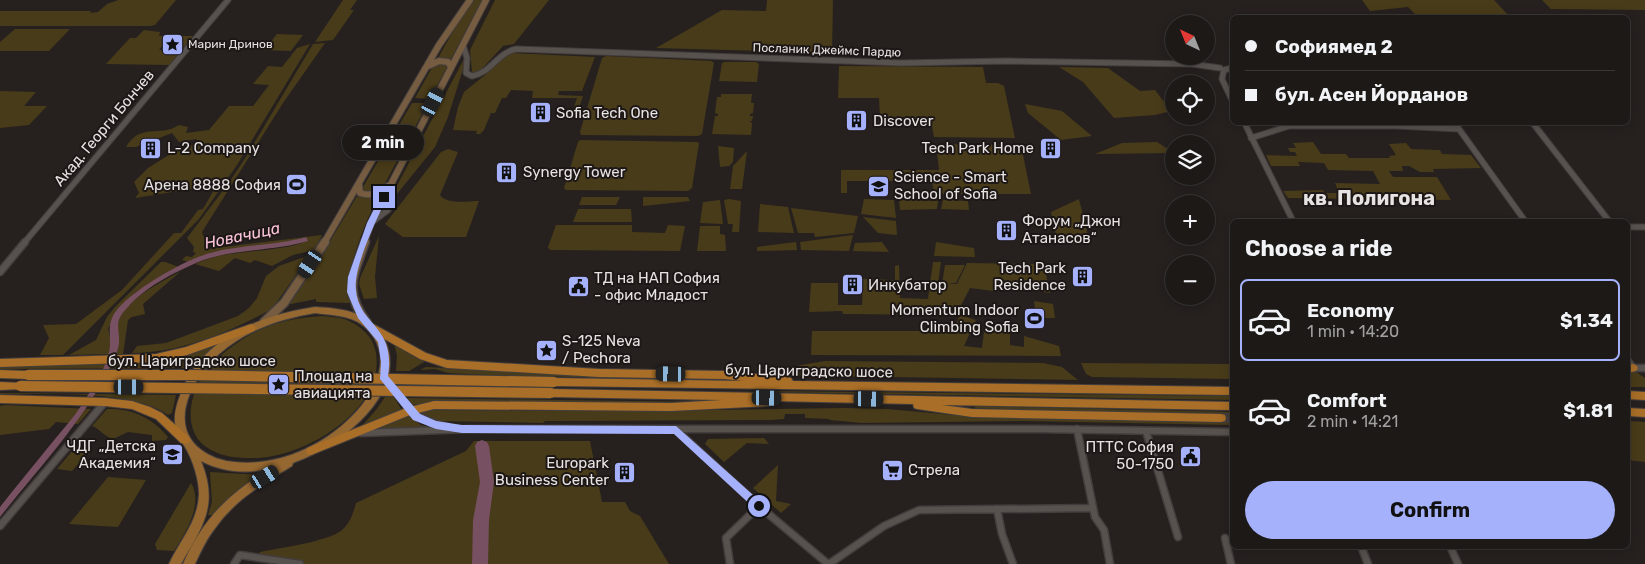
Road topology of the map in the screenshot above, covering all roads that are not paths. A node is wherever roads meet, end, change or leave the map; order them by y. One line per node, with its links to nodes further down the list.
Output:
1 (228, 0): 24 (street, Акад. Георги Бончев)
2 (470, 0): 5 (main road)
3 (486, 0): 4 (main road)
4 (462, 49): 6 (main road); 7 (street, Посланик Джеймс Пардю)
5 (427, 67): 6 (main road); 15 (main road)
6 (451, 68): 16 (main road)
7 (1220, 68)
8 (1230, 68): 9 (street)
9 (1230, 96)
10 (1245, 125): 14 (street)
11 (1456, 125): 13 (street)
12 (1534, 125): 20 (street)
13 (1459, 129): 14 (street); 19 (street)
14 (1251, 138): 18 (street)
15 (359, 184): 16 (main road); 25 (main road)
16 (390, 184): 21 (main road)
17 (388, 210): 21 (street)
18 (1291, 219)
19 (1524, 219)
20 (1607, 219)
21 (371, 223): 26 (main road)
22 (1630, 227): 23 (street)
23 (1645, 227)
24 (0, 272)
25 (264, 322): 26 (main road); 27 (main road)
26 (370, 325): 32 (main road); 34 (highway)
27 (251, 328): 28 (highway); 53 (main road)
28 (0, 363)
29 (1630, 366): 30 (street)
30 (1645, 368)
31 (0, 374): 34 (highway, бул. Цариградско шосе, bridge)
32 (383, 377): 43 (street); 54 (main road)
33 (0, 386): 38 (highway, бул. Цариградско шосе, bridge)
34 (813, 386): 35 (highway, бул. Цариградско шосе)
35 (1230, 391)
36 (1630, 395): 37 (highway)
37 (1645, 396)
38 (804, 398): 40 (highway, бул. Цариградско шосе); 43 (highway)
39 (0, 400): 41 (highway)
40 (885, 400): 42 (highway, бул. Цариградско шосе); 46 (highway)
41 (105, 402): 53 (highway); 58 (street)
42 (1230, 406)
43 (409, 411): 47 (street); 52 (highway)
44 (1630, 412): 45 (highway)
45 (1645, 413)
46 (1221, 418)
47 (462, 429): 48 (street); 52 (street)
48 (676, 430): 49 (street); 55 (street)
49 (1077, 430): 50 (street); 56 (street)
50 (1146, 431): 51 (street); 59 (street)
51 (1230, 432)
52 (356, 433): 54 (highway)
53 (187, 443): 54 (main road); 63 (main road)
54 (307, 453): 64 (main road)
55 (759, 506): 67 (street); 68 (street)
56 (1093, 508): 57 (street); 70 (street)
57 (997, 509): 68 (street); 69 (street)
58 (0, 526)
59 (1178, 537)
60 (1225, 538): 71 (street)
61 (1362, 549): 72 (street)
62 (1451, 549): 73 (street)
63 (175, 564)
64 (189, 564)
65 (234, 564): 66 (street)
66 (300, 564)
67 (730, 564)
68 (828, 564)
69 (1013, 564)
70 (1110, 564)
71 (1231, 564)
72 (1368, 564)
73 (1458, 564)

